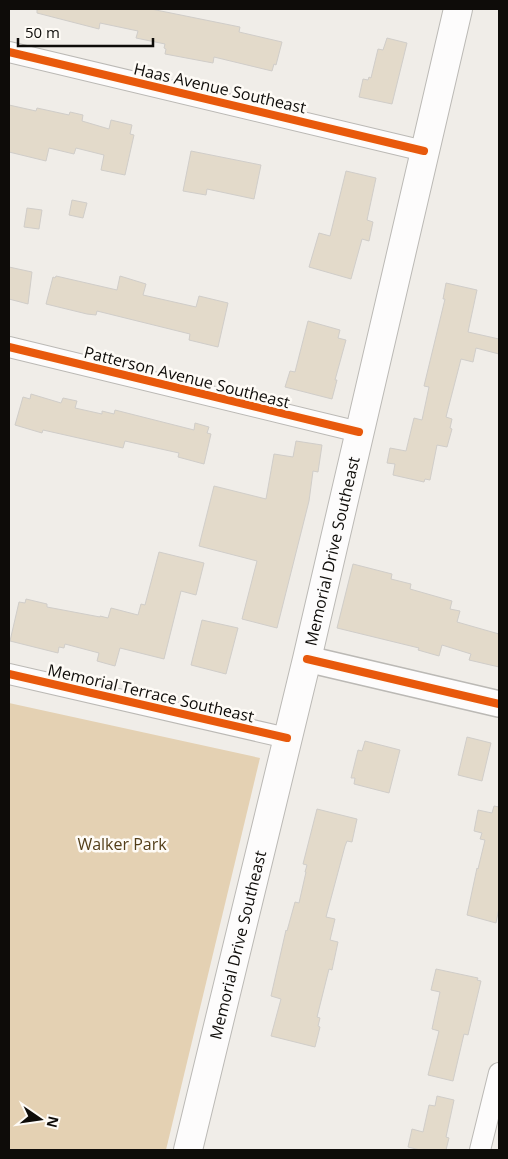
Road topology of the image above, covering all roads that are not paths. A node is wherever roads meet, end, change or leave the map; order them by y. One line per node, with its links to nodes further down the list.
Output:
1 (458, 9): 3 (main road, Memorial Drive Southeast)
2 (9, 52): 3 (street, Haas Avenue Southeast)
3 (424, 151): 5 (main road, Memorial Drive Southeast)
4 (9, 347): 5 (street, Patterson Avenue Southeast)
5 (359, 432): 6 (main road, Memorial Drive Southeast)
6 (307, 659): 8 (street); 9 (main road, Memorial Drive Southeast)
7 (9, 674): 9 (street, Memorial Terrace Southeast)
8 (499, 704)
9 (287, 738): 11 (main road, Memorial Drive Southeast)
10 (499, 1073): 12 (street)
11 (188, 1150)
12 (480, 1150)

